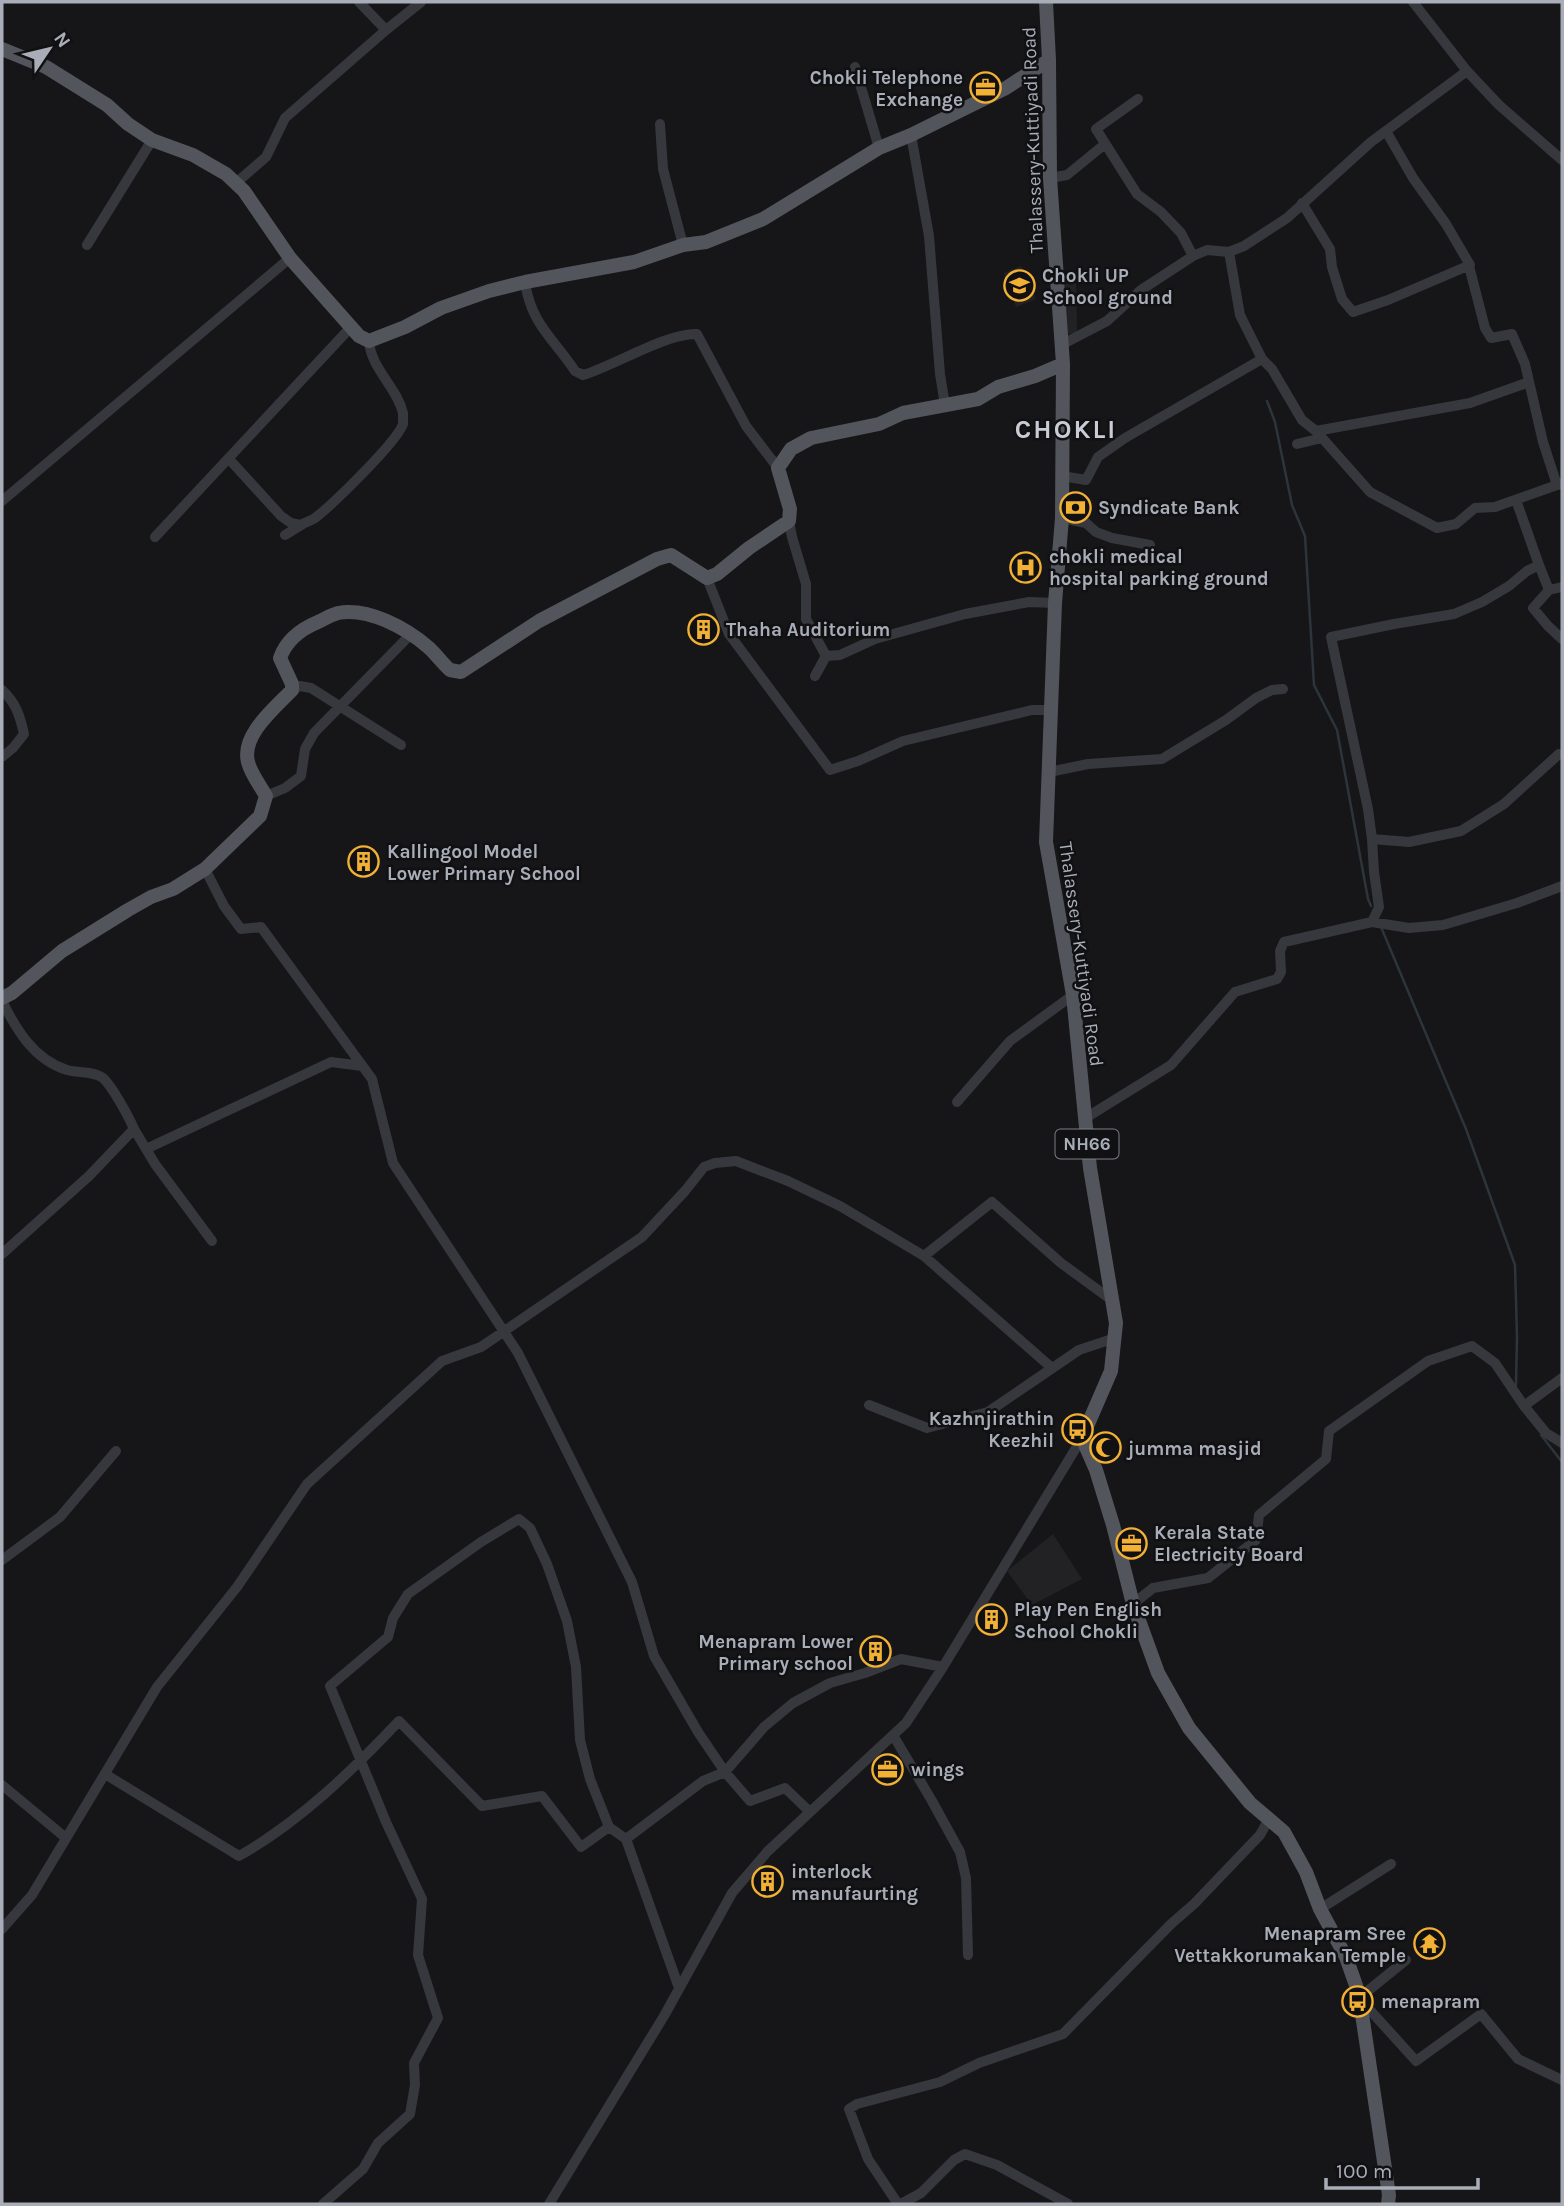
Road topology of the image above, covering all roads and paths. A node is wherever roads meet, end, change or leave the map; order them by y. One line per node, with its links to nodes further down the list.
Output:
1 (359, 2): 5 (street)
2 (421, 2): 5 (street)
3 (1046, 2): 7 (main road, Thalassery-Kuttiyadi Road / NH66)
4 (1413, 2): 9 (street)
5 (386, 30): 19 (street)
6 (2, 49): 14 (main road)
7 (1049, 60): 13 (main road); 18 (main road, Thalassery-Kuttiyadi Road / NH66)
8 (855, 67): 16 (street)
9 (1467, 71): 12 (street); 17 (street)
10 (1138, 99): 15 (street)
11 (660, 124): 22 (street)
12 (1386, 131): 20 (street); 26 (street)
13 (911, 135): 16 (main road); 34 (street)
14 (152, 140): 19 (main road); 21 (street)
15 (1105, 144): 18 (street); 24 (street)
16 (879, 148): 22 (main road)
17 (1562, 160)
18 (1050, 178): 30 (main road, Thalassery-Kuttiyadi Road / NH66)
19 (236, 183): 25 (main road)
20 (1302, 203): 23 (street); 26 (street)
21 (87, 244)
22 (683, 246): 27 (main road)
23 (1229, 252): 24 (street); 31 (street)
24 (1193, 256): 30 (street)
25 (290, 258): 28 (main road); 42 (street)
26 (1469, 266): 33 (street)
27 (525, 282): 29 (main road); 38 (street)
28 (351, 327): 29 (main road); 37 (street)
29 (369, 341): 44 (street)
30 (1061, 345): 32 (main road, Thalassery-Kuttiyadi Road / NH66)
31 (1262, 359): 35 (street); 39 (street)
32 (1063, 364): 34 (main road); 39 (main road, Thalassery-Kuttiyadi Road / NH66)
33 (1529, 382): 35 (street); 40 (street)
34 (945, 405): 38 (main road)
35 (1319, 435): 36 (street); 41 (street)
36 (1297, 444)
37 (229, 459): 44 (street); 47 (street)
38 (778, 468): 45 (main road)
39 (1062, 477): 43 (main road, Thalassery-Kuttiyadi Road / NH66)
40 (1560, 484): 41 (street)
41 (1516, 500): 49 (street)
42 (2, 501)
43 (1062, 518): 48 (street); 53 (main road, Thalassery-Kuttiyadi Road / NH66)
44 (309, 521): 46 (street)
45 (789, 521): 50 (main road); 56 (street)
46 (285, 535)
47 (155, 537)
48 (1150, 545)
49 (1539, 565): 52 (street); 68 (street)
50 (707, 578): 54 (main road); 62 (street)
51 (1562, 587): 52 (street)
52 (1549, 590): 55 (street)
53 (1055, 603): 56 (street); 62 (main road, Thalassery-Kuttiyadi Road / NH66)
54 (411, 634): 60 (main road); 61 (street)
55 (1562, 639)
56 (826, 656): 57 (street)
57 (815, 676)
58 (1283, 689): 66 (street)
59 (2, 690): 65 (street)
60 (292, 690): 61 (street); 67 (main road)
61 (340, 706): 63 (street); 67 (street)
62 (1051, 710): 66 (main road, Thalassery-Kuttiyadi Road / NH66)
63 (401, 745)
64 (1561, 754): 68 (street)
65 (2, 757)
66 (1049, 772): 72 (main road, Thalassery-Kuttiyadi Road / NH66)
67 (266, 796): 69 (main road)
68 (1372, 839): 71 (street)
69 (205, 869): 73 (main road); 74 (street)
70 (1562, 886): 71 (street)
71 (1371, 922): 76 (street)
72 (1073, 995): 75 (street); 76 (main road, Thalassery-Kuttiyadi Road / NH66)
73 (2, 999): 77 (street)
74 (362, 1066): 78 (street); 83 (street)
75 (957, 1102)
76 (1084, 1119): 82 (main road, Thalassery-Kuttiyadi Road / NH66)
77 (134, 1129): 78 (street); 80 (street)
78 (146, 1149): 79 (street)
79 (212, 1241)
80 (2, 1254)
81 (924, 1256): 82 (street); 83 (street); 85 (street)
82 (1113, 1301): 84 (main road, Thalassery-Kuttiyadi Road / NH66)
83 (504, 1332): 97 (street); 98 (street)
84 (1115, 1338): 85 (street); 89 (main road, Thalassery-Kuttiyadi Road / NH66)
85 (1052, 1368): 88 (street)
86 (1562, 1378): 87 (street)
87 (1522, 1404): 90 (street); 93 (street)
88 (869, 1405)
89 (1082, 1438): 93 (main road); 94 (street)
90 (1562, 1443)
91 (116, 1451): 92 (street)
92 (2, 1560)
93 (1133, 1604): 101 (main road)
94 (943, 1667): 95 (street); 97 (street)
95 (893, 1735): 100 (street); 108 (street)
96 (361, 1761): 98 (street); 102 (street); 102 (street); 113 (street)
97 (725, 1772): 100 (street); 104 (street)
98 (105, 1774): 103 (street)
99 (2, 1785): 103 (street)
100 (810, 1812): 110 (street)
101 (1269, 1819): 106 (main road); 115 (street)
102 (609, 1827): 104 (street)
103 (66, 1838): 107 (street)
104 (626, 1839): 110 (street)
105 (1391, 1864): 106 (street)
106 (1320, 1909): 111 (main road)
107 (2, 1929)
108 (968, 1955)
109 (1406, 1961): 111 (street)
110 (679, 1988): 114 (street)
111 (1359, 1998): 112 (street); 117 (main road)
112 (1562, 2080)
113 (323, 2204)
114 (550, 2204)
115 (900, 2204): 116 (street)
116 (1068, 2204)
117 (1388, 2204)

